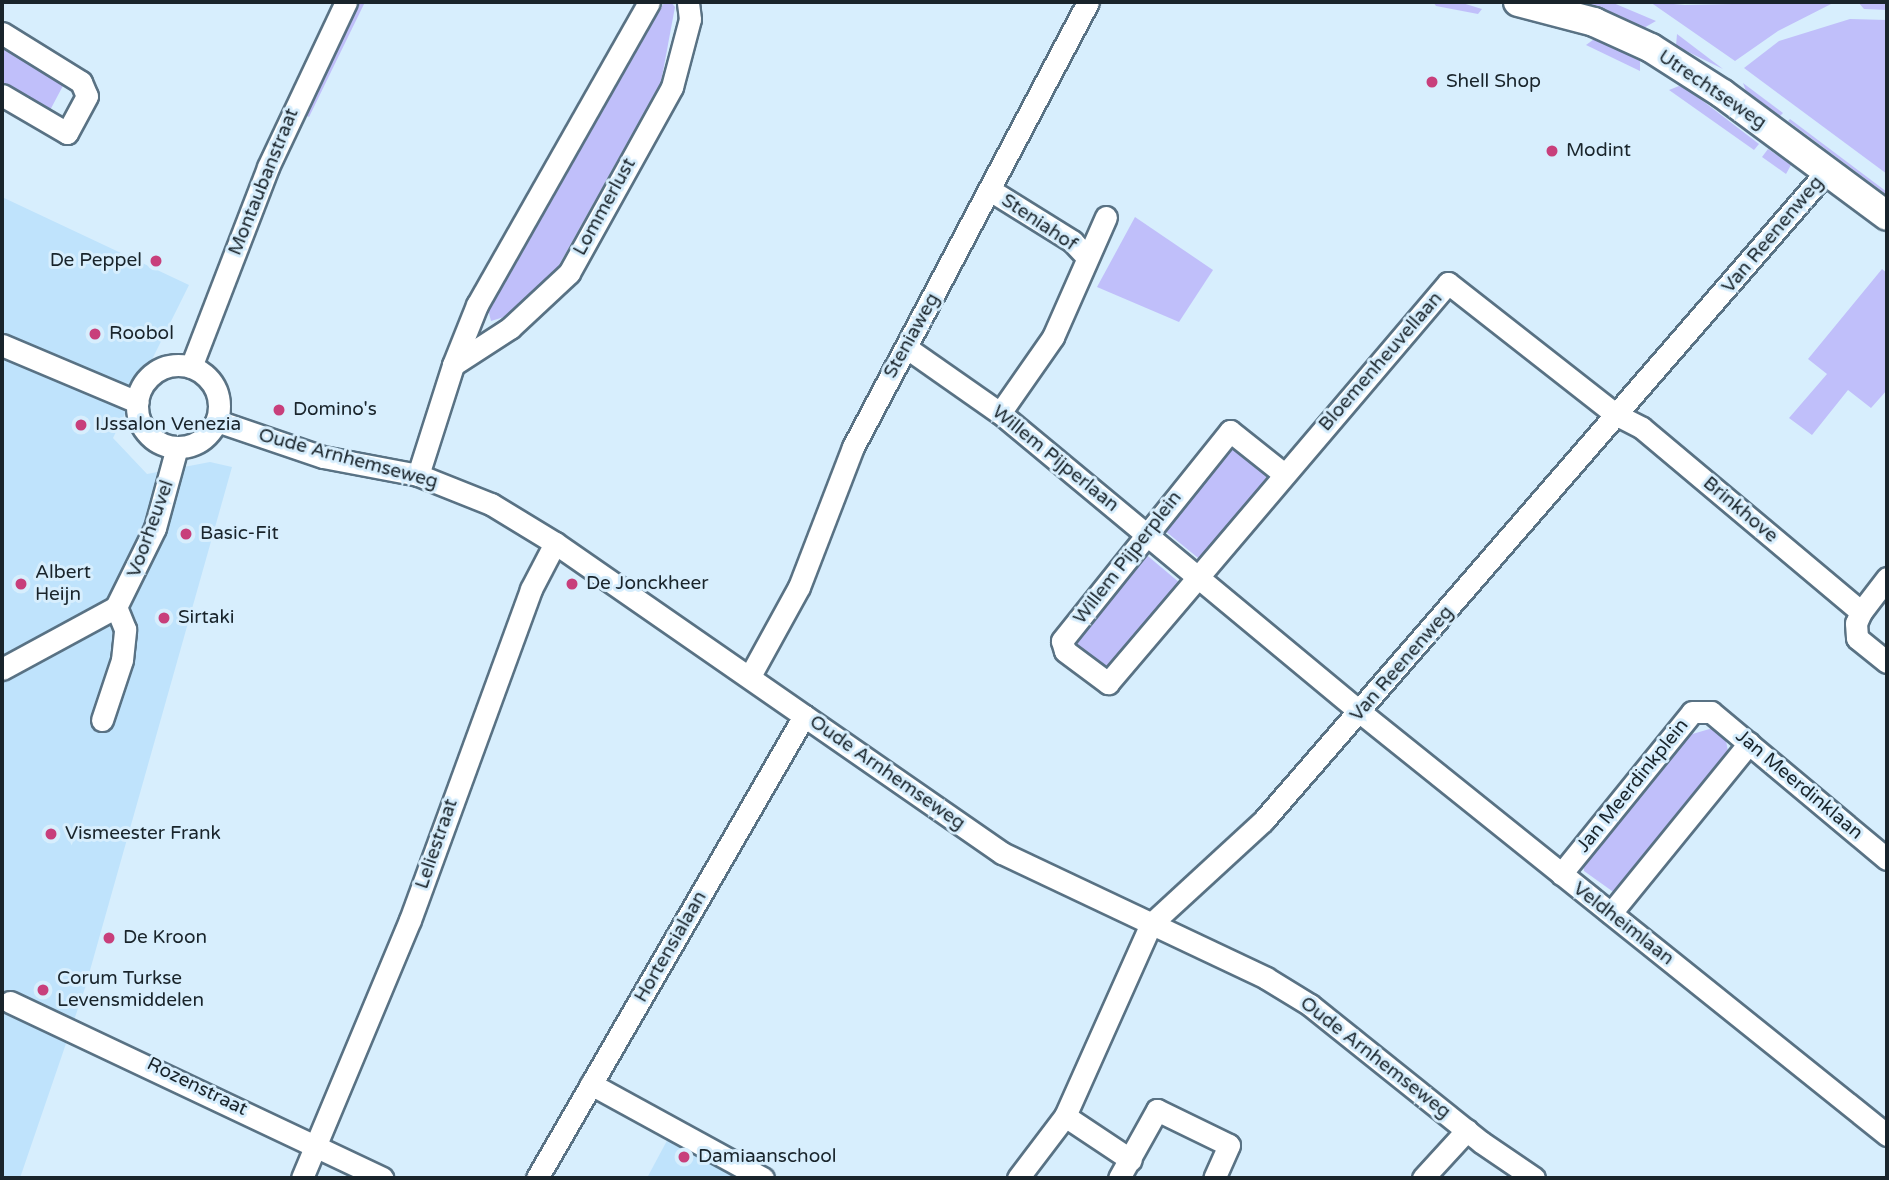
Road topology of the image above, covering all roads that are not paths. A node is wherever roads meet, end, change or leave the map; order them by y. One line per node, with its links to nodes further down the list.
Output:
1 (346, 2): 16 (street, Montaubanstraat)
2 (649, 2): 15 (street)
3 (688, 2): 15 (street, Lommerlust)
4 (1088, 2): 9 (street, Steniaweg)
5 (1518, 2): 8 (main road, Utrechtseweg)
6 (2, 33): 7 (street)
7 (2, 96)
8 (1827, 171): 10 (main road, Utrechtseweg); 19 (street, Van Reenenweg)
9 (990, 190): 12 (street, Steniahof); 14 (street, Steniaweg)
10 (1887, 216)
11 (1106, 217): 12 (street, Steniahof)
12 (1087, 257): 18 (street, Steniahof)
13 (2, 345): 17 (street)
14 (907, 348): 18 (street, Willem Pijperlaan); 32 (street, Steniaweg)
15 (453, 365): 23 (street)
16 (191, 367): 17 (street); 20 (street)
17 (137, 402): 21 (street)
18 (1000, 413): 24 (street, Willem Pijperlaan)
19 (1615, 414): 22 (street, Bloemenheuvellaan); 29 (street, Brinkhove); 33 (street, Van Reenenweg)
20 (217, 421): 21 (street); 23 (street, Oude Arnhemseweg)
21 (177, 447): 28 (street, Voorheuvel)
22 (1284, 474): 24 (street, Willem Pijperplein); 26 (street, Willem Pijperplein)
23 (418, 475): 25 (street, Oude Arnhemseweg)
24 (1147, 533): 26 (street, Willem Pijperlaan); 26 (street, Willem Pijperplein)
25 (555, 543): 32 (street, Oude Arnhemseweg); 47 (street, Leliestraat)
26 (1199, 578): 33 (street, Willem Pijperlaan)
27 (1887, 578): 29 (street)
28 (116, 607): 31 (street); 36 (street)
29 (1861, 612): 30 (street)
30 (1887, 662)
31 (2, 669)
32 (750, 676): 35 (street, Oude Arnhemseweg)
33 (1360, 712): 39 (street, Veldheimlaan); 41 (street, Van Reenenweg)
34 (1711, 712): 37 (street, Jan Meerdinklaan); 39 (street, Jan Meerdinkplein)
35 (804, 716): 41 (street, Oude Arnhemseweg); 43 (street, Hortensialaan)
36 (102, 720)
37 (1749, 744): 38 (street, Jan Meerdinklaan); 40 (street)
38 (1887, 859)
39 (1561, 874): 40 (street, Veldheimlaan)
40 (1611, 913): 46 (street, Veldheimlaan)
41 (1151, 924): 44 (street, Van Reenenweg); 45 (street, Oude Arnhemseweg)
42 (10, 1002): 47 (street, Rozenstraat)
43 (591, 1084): 51 (street, Hortensialaan); 52 (street)
44 (1065, 1116): 48 (street); 53 (street, Van Reenenweg)
45 (1467, 1130): 56 (street); 57 (street, Oude Arnhemseweg)
46 (1887, 1135)
47 (318, 1146): 49 (street, Leliestraat); 50 (street, Rozenstraat)
48 (1131, 1160): 54 (street); 55 (street)
49 (302, 1178)
50 (382, 1178)
51 (537, 1178)
52 (763, 1178)
53 (1018, 1178)
54 (1119, 1178)
55 (1214, 1178)
56 (1423, 1178)
57 (1534, 1178)

